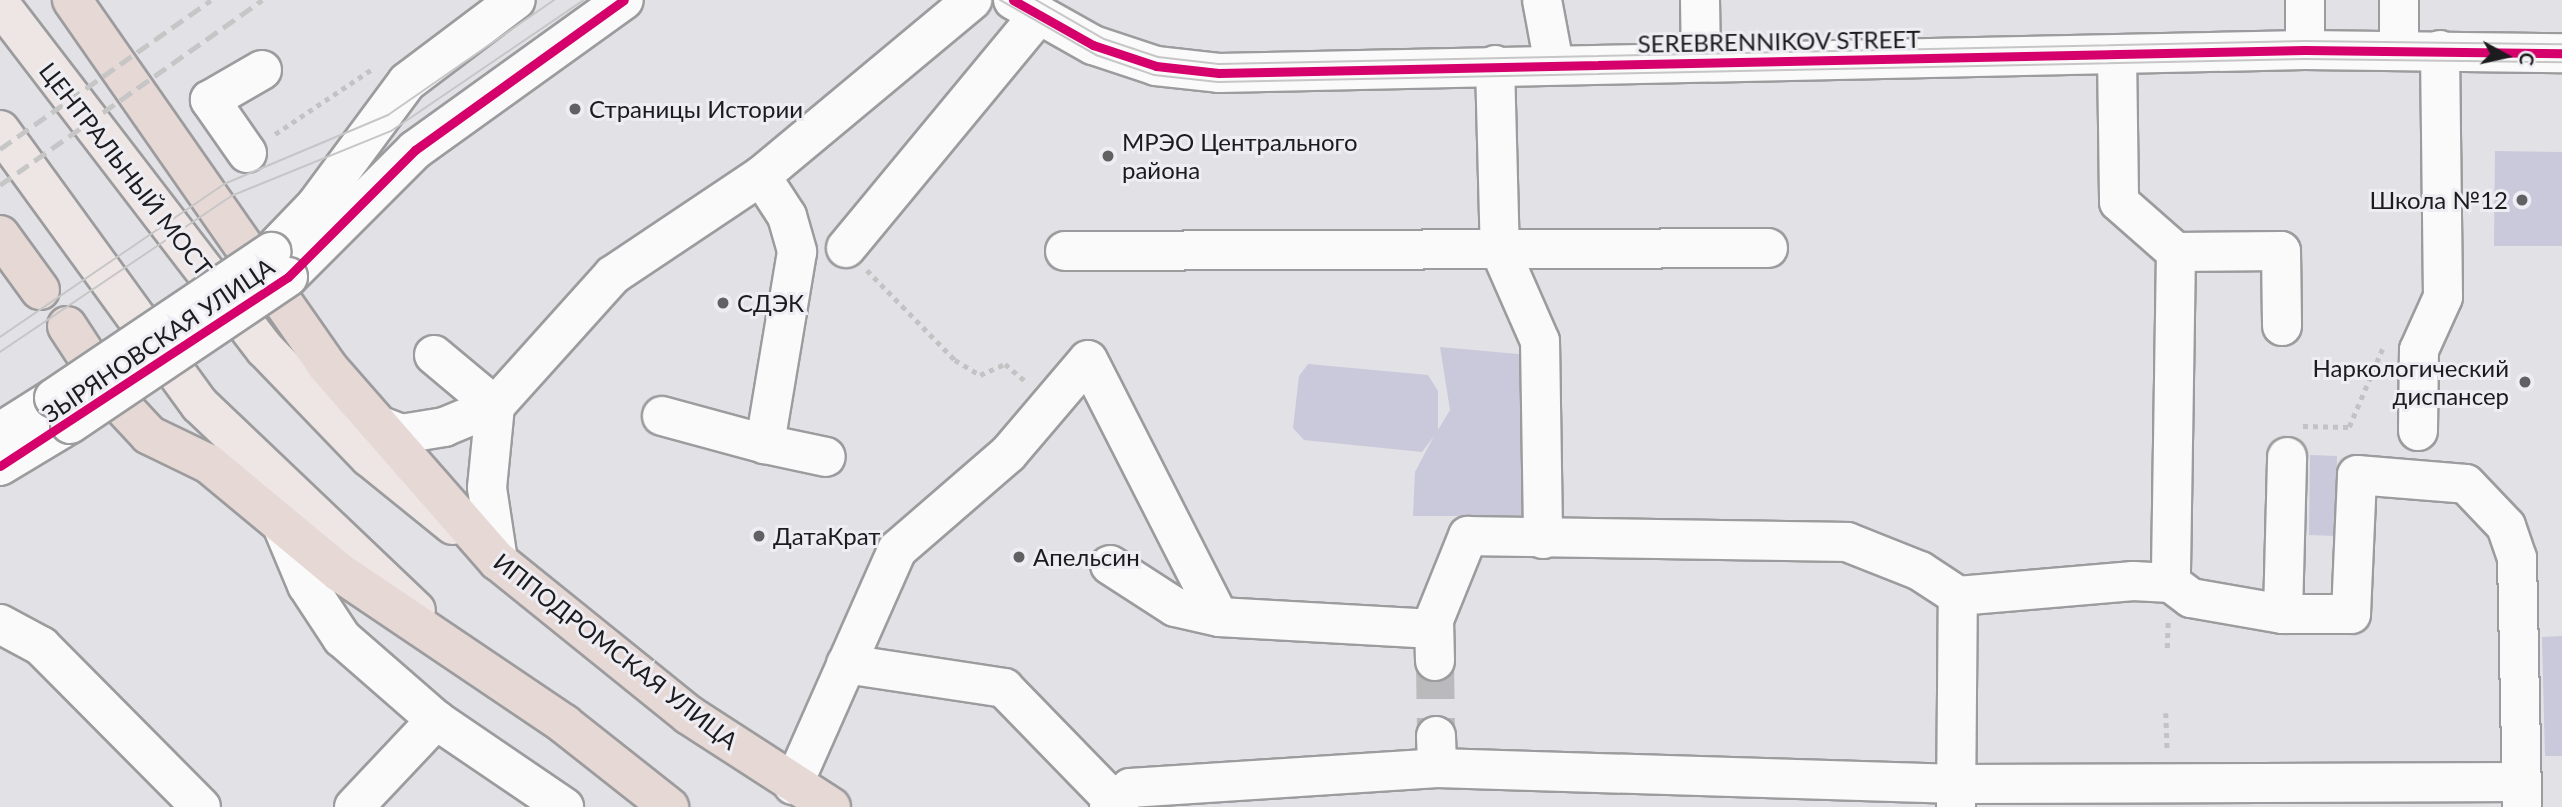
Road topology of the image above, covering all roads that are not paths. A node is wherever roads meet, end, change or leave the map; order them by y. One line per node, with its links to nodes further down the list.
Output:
1 (72, 0): 39 (highway, ИППОДРОМСКАЯ УЛИЦА)
2 (516, 0): 29 (street, ЗЫРЯНОВСКАЯ УЛИЦА)
3 (624, 0): 29 (street, ЗЫРЯНОВСКАЯ УЛИЦА)
4 (972, 0): 22 (street)
5 (1542, 0): 17 (street)
6 (1700, 0): 16 (street)
7 (2305, 0): 11 (street)
8 (2399, 0): 12 (street)
9 (0, 4): 48 (main road, ЦЕНТРАЛЬНЫЙ МОСТ)
10 (1026, 7): 18 (street, SEREBRENNIKOV STREET); 24 (street)
11 (2305, 50): 12 (street, SEREBRENNIKOV STREET); 15 (street, SEREBRENNIKOV STREET)
12 (2399, 50): 13 (street, SEREBRENNIKOV STREET)
13 (2440, 50): 14 (street, SEREBRENNIKOV STREET); 40 (street)
14 (2562, 53)
15 (2117, 54): 16 (street, SEREBRENNIKOV STREET); 28 (street)
16 (1701, 62): 17 (street, SEREBRENNIKOV STREET)
17 (1554, 64): 18 (street, SEREBRENNIKOV STREET)
18 (1495, 65): 26 (street)
19 (262, 70): 21 (street)
20 (0, 130): 55 (main road)
21 (247, 153)
22 (761, 176): 35 (street); 43 (street)
23 (0, 235): 30 (highway)
24 (846, 248)
25 (1768, 248): 26 (street)
26 (1500, 250): 27 (street); 47 (street)
27 (1065, 251)
28 (2176, 252): 32 (street); 51 (street)
29 (279, 264): 37 (street, ЗЫРЯНОВСКАЯ УЛИЦА, bridge)
30 (40, 290)
31 (67, 326): 34 (highway)
32 (2282, 326)
33 (434, 355): 35 (street)
34 (90, 361)
35 (495, 406): 39 (street); 48 (street)
36 (123, 407): 46 (highway)
37 (62, 411): 41 (street, ЗЫРЯНОВСКАЯ УЛИЦА); 45 (street, ЗЫРЯНОВСКАЯ УЛИЦА)
38 (662, 416): 43 (street)
39 (373, 423): 48 (highway, ИППОДРОМСКАЯ УЛИЦА)
40 (2418, 431)
41 (0, 432)
42 (2288, 442): 52 (street)
43 (765, 444): 44 (street)
44 (826, 457)
45 (0, 466)
46 (283, 528): 55 (highway); 57 (street)
47 (1544, 539): 50 (street); 53 (street)
48 (498, 561): 58 (highway, ИППОДРОМСКАЯ УЛИЦА)
49 (1110, 565): 53 (street)
50 (1958, 596): 51 (street); 59 (street)
51 (2170, 598): 52 (street)
52 (2283, 614): 60 (street)
53 (1219, 617): 56 (street)
54 (0, 624): 62 (street)
55 (467, 660): 65 (highway)
56 (846, 664): 58 (street); 61 (street)
57 (436, 720): 63 (street); 64 (street)
58 (793, 785): 66 (highway, ИППОДРОМСКАЯ УЛИЦА)
59 (1957, 795): 60 (street); 61 (street)
60 (2522, 795)
61 (1112, 805)
62 (201, 807)
63 (354, 807)
64 (564, 807)
65 (669, 807)
66 (831, 807)

